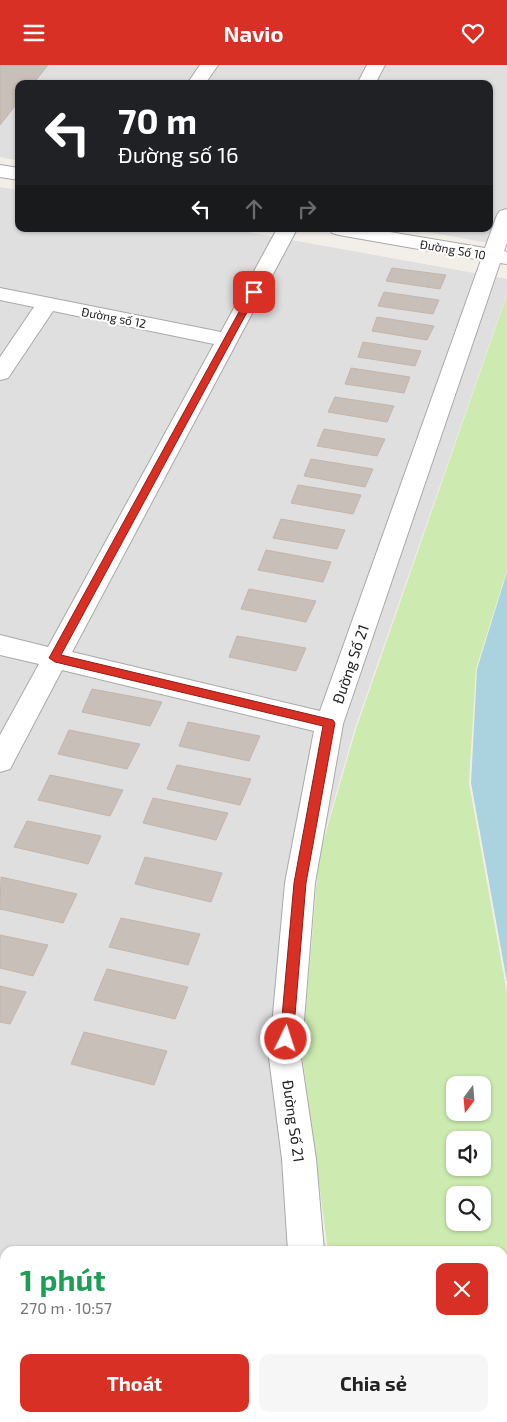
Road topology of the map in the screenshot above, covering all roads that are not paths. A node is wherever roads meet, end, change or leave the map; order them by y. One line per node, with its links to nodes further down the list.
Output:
1 (376, 65): 4 (street)
2 (202, 67): 3 (street)
3 (197, 80)
4 (368, 80)
5 (0, 171): 6 (street)
6 (15, 173)
7 (507, 215): 10 (street, Đường Số 21)
8 (286, 232): 13 (street)
9 (356, 232): 10 (street, Đường Số 10)
10 (500, 257): 17 (street, Đường Số 21)
11 (0, 294): 12 (street, Đường số 12)
12 (47, 303): 13 (street, Đường số 12); 14 (street)
13 (228, 340): 16 (street)
14 (0, 373)
15 (0, 645): 16 (street)
16 (55, 658): 17 (street); 18 (street)
17 (329, 723): 19 (street, Đường Số 21)
18 (0, 761)
19 (306, 1246)

